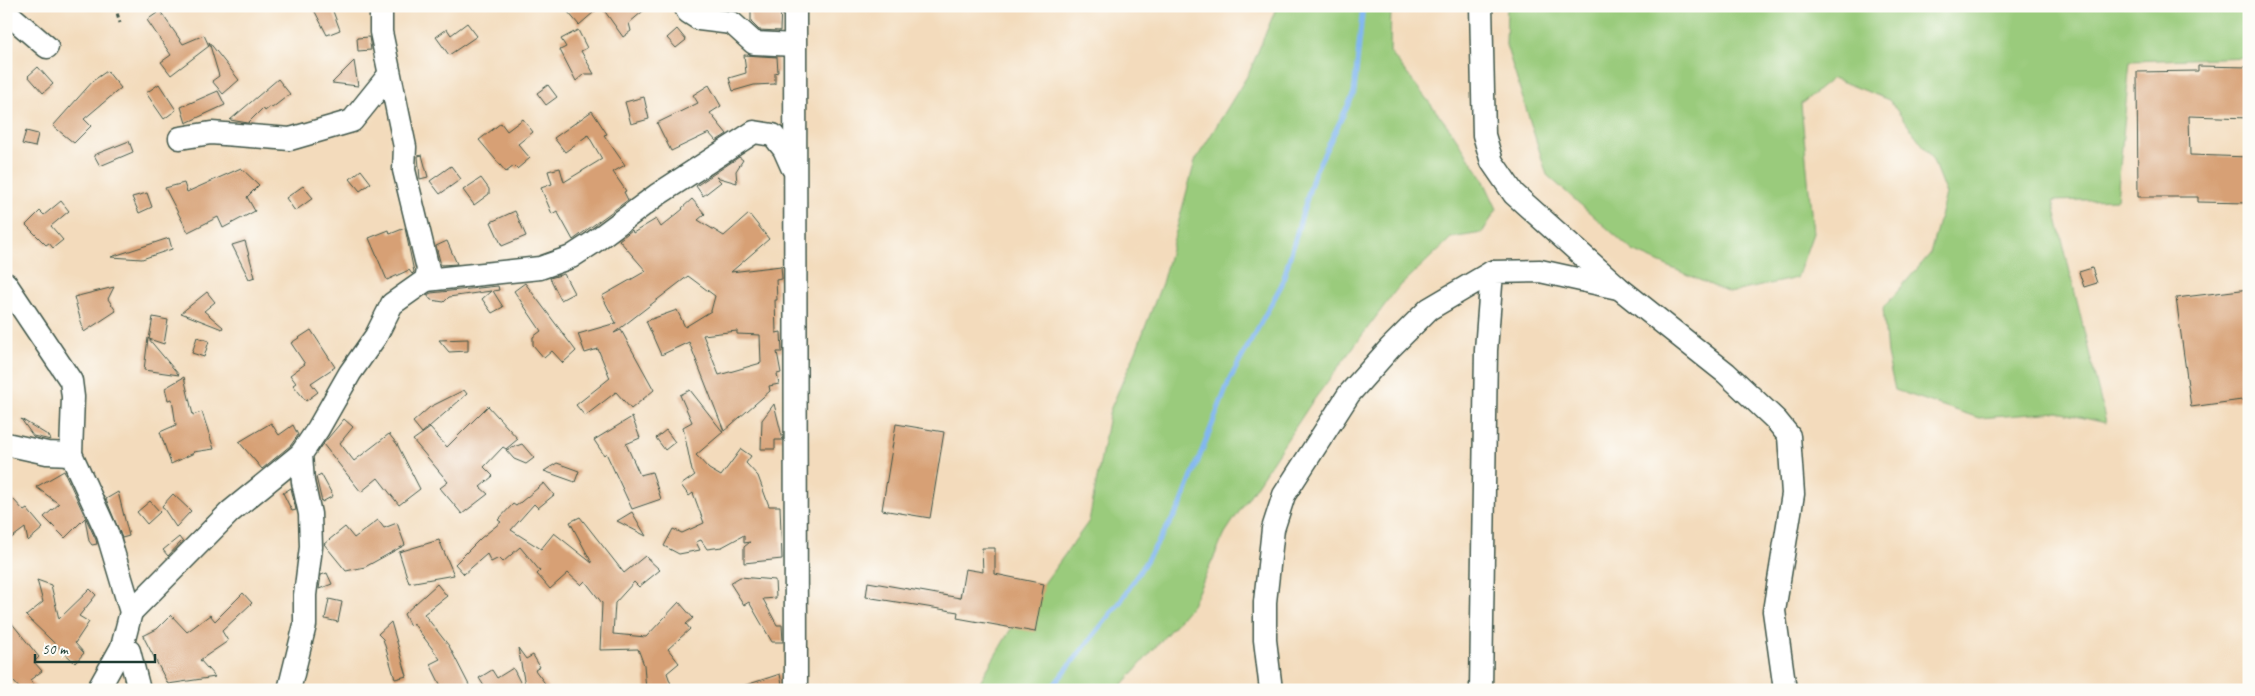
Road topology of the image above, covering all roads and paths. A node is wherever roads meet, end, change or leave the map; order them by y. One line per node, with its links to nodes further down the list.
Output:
1 (115, 6): 7 (path)
2 (381, 6): 10 (street)
3 (685, 6): 8 (street)
4 (795, 6): 8 (street)
5 (1482, 6): 16 (street)
6 (6, 12): 9 (street)
7 (120, 23)
8 (794, 45): 12 (street)
9 (47, 47)
10 (389, 75): 11 (street); 14 (street)
11 (180, 138)
12 (794, 170): 14 (street); 25 (street)
13 (1492, 272): 16 (street); 26 (street); 27 (street)
14 (426, 280): 19 (street)
15 (6, 284): 18 (street)
16 (1619, 288): 28 (street)
17 (6, 444): 18 (street)
18 (71, 454): 20 (street)
19 (301, 454): 20 (street); 24 (street)
20 (131, 612): 21 (street)
21 (122, 648): 22 (street); 23 (street)
22 (98, 690)
23 (139, 690)
24 (289, 690)
25 (796, 690)
26 (1271, 690)
27 (1481, 690)
28 (1785, 690)

